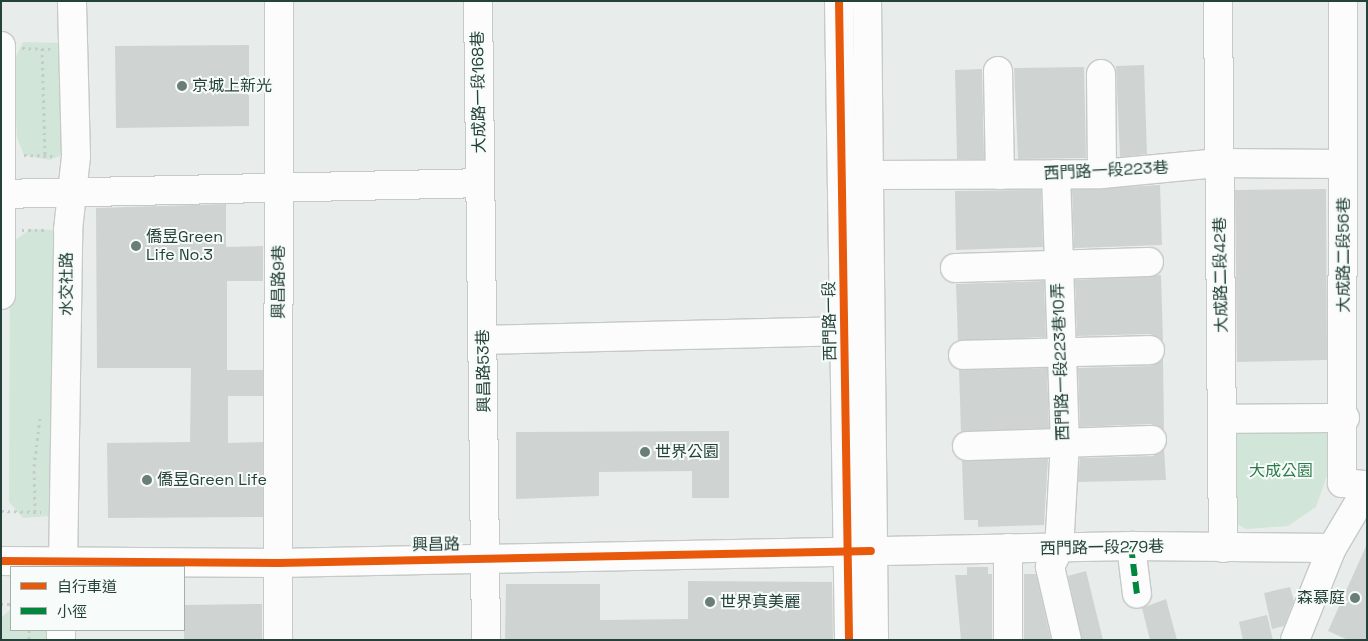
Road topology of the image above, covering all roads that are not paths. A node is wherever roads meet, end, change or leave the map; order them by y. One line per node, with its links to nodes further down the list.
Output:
1 (72, 1): 20 (street, 水交社路)
2 (279, 1): 19 (street, 興昌路9巷)
3 (478, 1): 18 (street, 大成路一段168巷)
4 (839, 1): 27 (street, 西門路一段)
5 (867, 1): 16 (street, 西門路一段)
6 (1218, 1): 13 (street, 大成路二段42巷)
7 (1343, 1): 11 (street, 大成路二段56巷)
8 (1, 47): 12 (street)
9 (998, 71): 17 (street)
10 (1101, 74): 15 (street)
11 (1351, 149): 13 (street, 西門路一段223巷); 29 (street, 大成路二段56巷)
12 (2, 155): 21 (street)
13 (1219, 163): 15 (street, 西門路一段223巷); 34 (street, 大成路二段42巷)
14 (1056, 174): 15 (street, 西門路一段223巷); 17 (street, 西門路一段223巷); 24 (street, 西門路一段223巷10弄)
15 (1102, 174)
16 (868, 175): 17 (street, 西門路一段223巷); 45 (street, 西門路一段)
17 (1000, 175)
18 (480, 183): 19 (street); 28 (street, 興昌路53巷)
19 (280, 188): 20 (street); 49 (street, 興昌路9巷)
20 (74, 191): 21 (street); 48 (street, 水交社路)
21 (2, 194): 22 (street)
22 (2, 230): 26 (street)
23 (1150, 262): 24 (street)
24 (1058, 265): 25 (street); 31 (street, 西門路一段223巷10弄)
25 (955, 268)
26 (1, 295)
27 (845, 331): 28 (street); 45 (street, 西門路一段)
28 (484, 340): 46 (street, 興昌路53巷)
29 (1356, 342): 33 (street, 大成路二段56巷)
30 (1150, 350): 31 (street)
31 (1062, 352): 32 (street); 36 (street, 西門路一段223巷10弄)
32 (963, 355)
33 (1345, 418): 34 (street); 38 (street, 大成路二段56巷)
34 (1222, 419): 42 (street, 大成路二段42巷)
35 (1152, 440): 36 (street)
36 (1065, 443): 37 (street); 44 (street, 西門路一段223巷10弄)
37 (967, 446)
38 (1367, 485)
39 (1367, 489): 43 (street)
40 (1131, 546): 42 (street, 西門路一段279巷); 44 (street, 西門路一段279巷); 50 (street)
41 (1008, 548): 44 (street, 西門路一段279巷); 45 (street, 西門路一段279巷); 55 (street)
42 (1223, 548): 43 (street, 西門路一段279巷)
43 (1332, 548): 57 (street)
44 (1060, 549): 56 (street, 西門路一段223巷10弄)
45 (859, 551): 46 (street, 興昌路); 53 (street, 西門路一段); 54 (street, 西門路一段)
46 (486, 558): 49 (street, 興昌路); 52 (street, 興昌路53巷)
47 (1, 561): 48 (street, 興昌路)
48 (64, 563): 49 (street, 興昌路)
49 (278, 563): 51 (street, 興昌路9巷)
50 (1137, 594)
51 (278, 640)
52 (486, 640)
53 (849, 640)
54 (874, 640)
55 (1008, 640)
56 (1066, 640)
57 (1295, 640)

